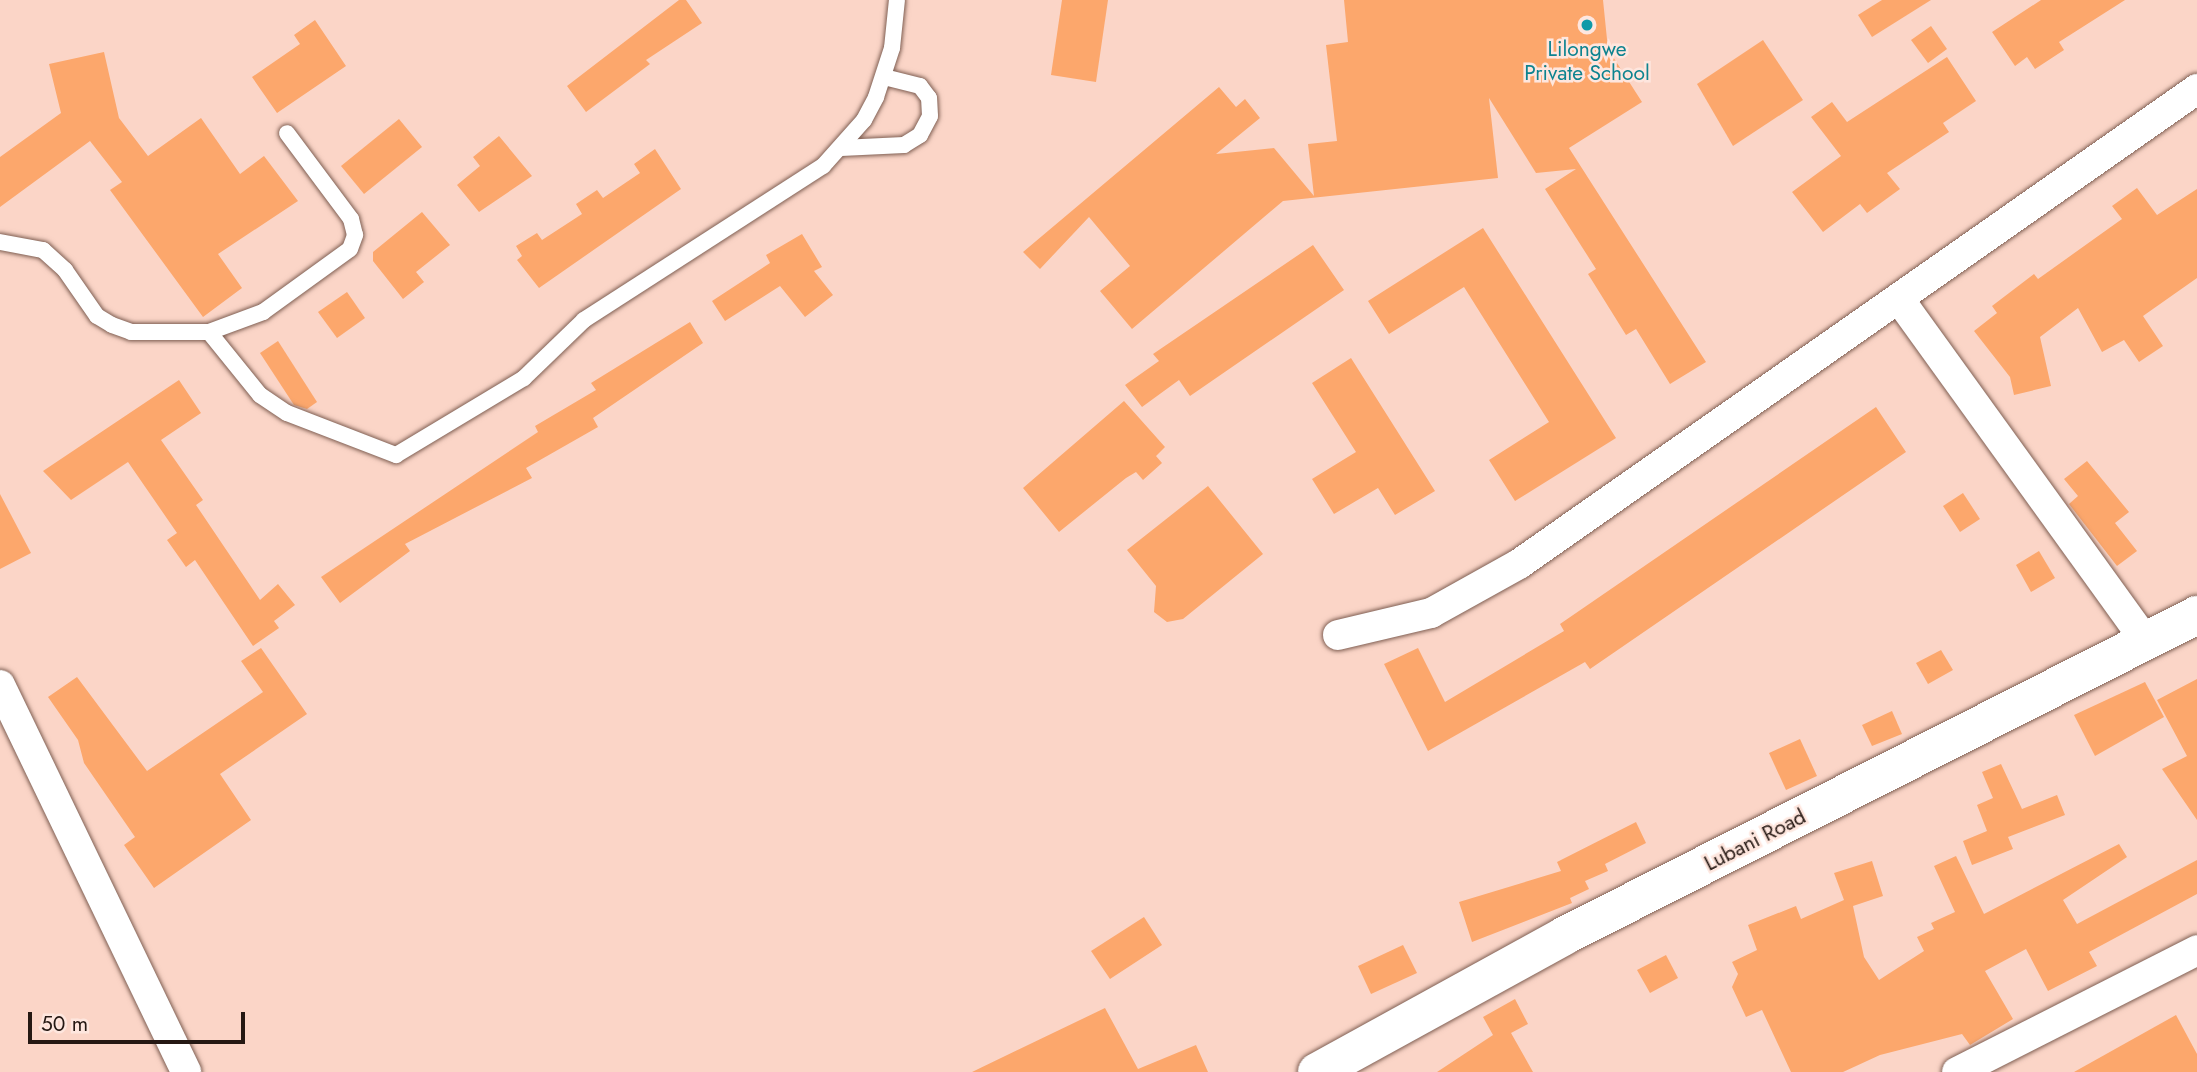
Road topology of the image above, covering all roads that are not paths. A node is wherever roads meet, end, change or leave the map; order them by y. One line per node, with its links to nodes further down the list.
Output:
1 (897, 0): 2 (lane)
2 (884, 77): 5 (lane); 5 (lane)
3 (2197, 89): 7 (street)
4 (287, 133): 8 (lane)
5 (841, 148): 8 (lane)
6 (0, 242): 8 (lane)
7 (1899, 299): 10 (street); 11 (street)
8 (209, 332)
9 (2197, 615): 11 (street, Lubani Road)
10 (1338, 635)
11 (2146, 642): 15 (street, Lubani Road)
12 (0, 685): 14 (street)
13 (2197, 950): 16 (street)
14 (187, 1072)
15 (1317, 1072)
16 (1957, 1072)

